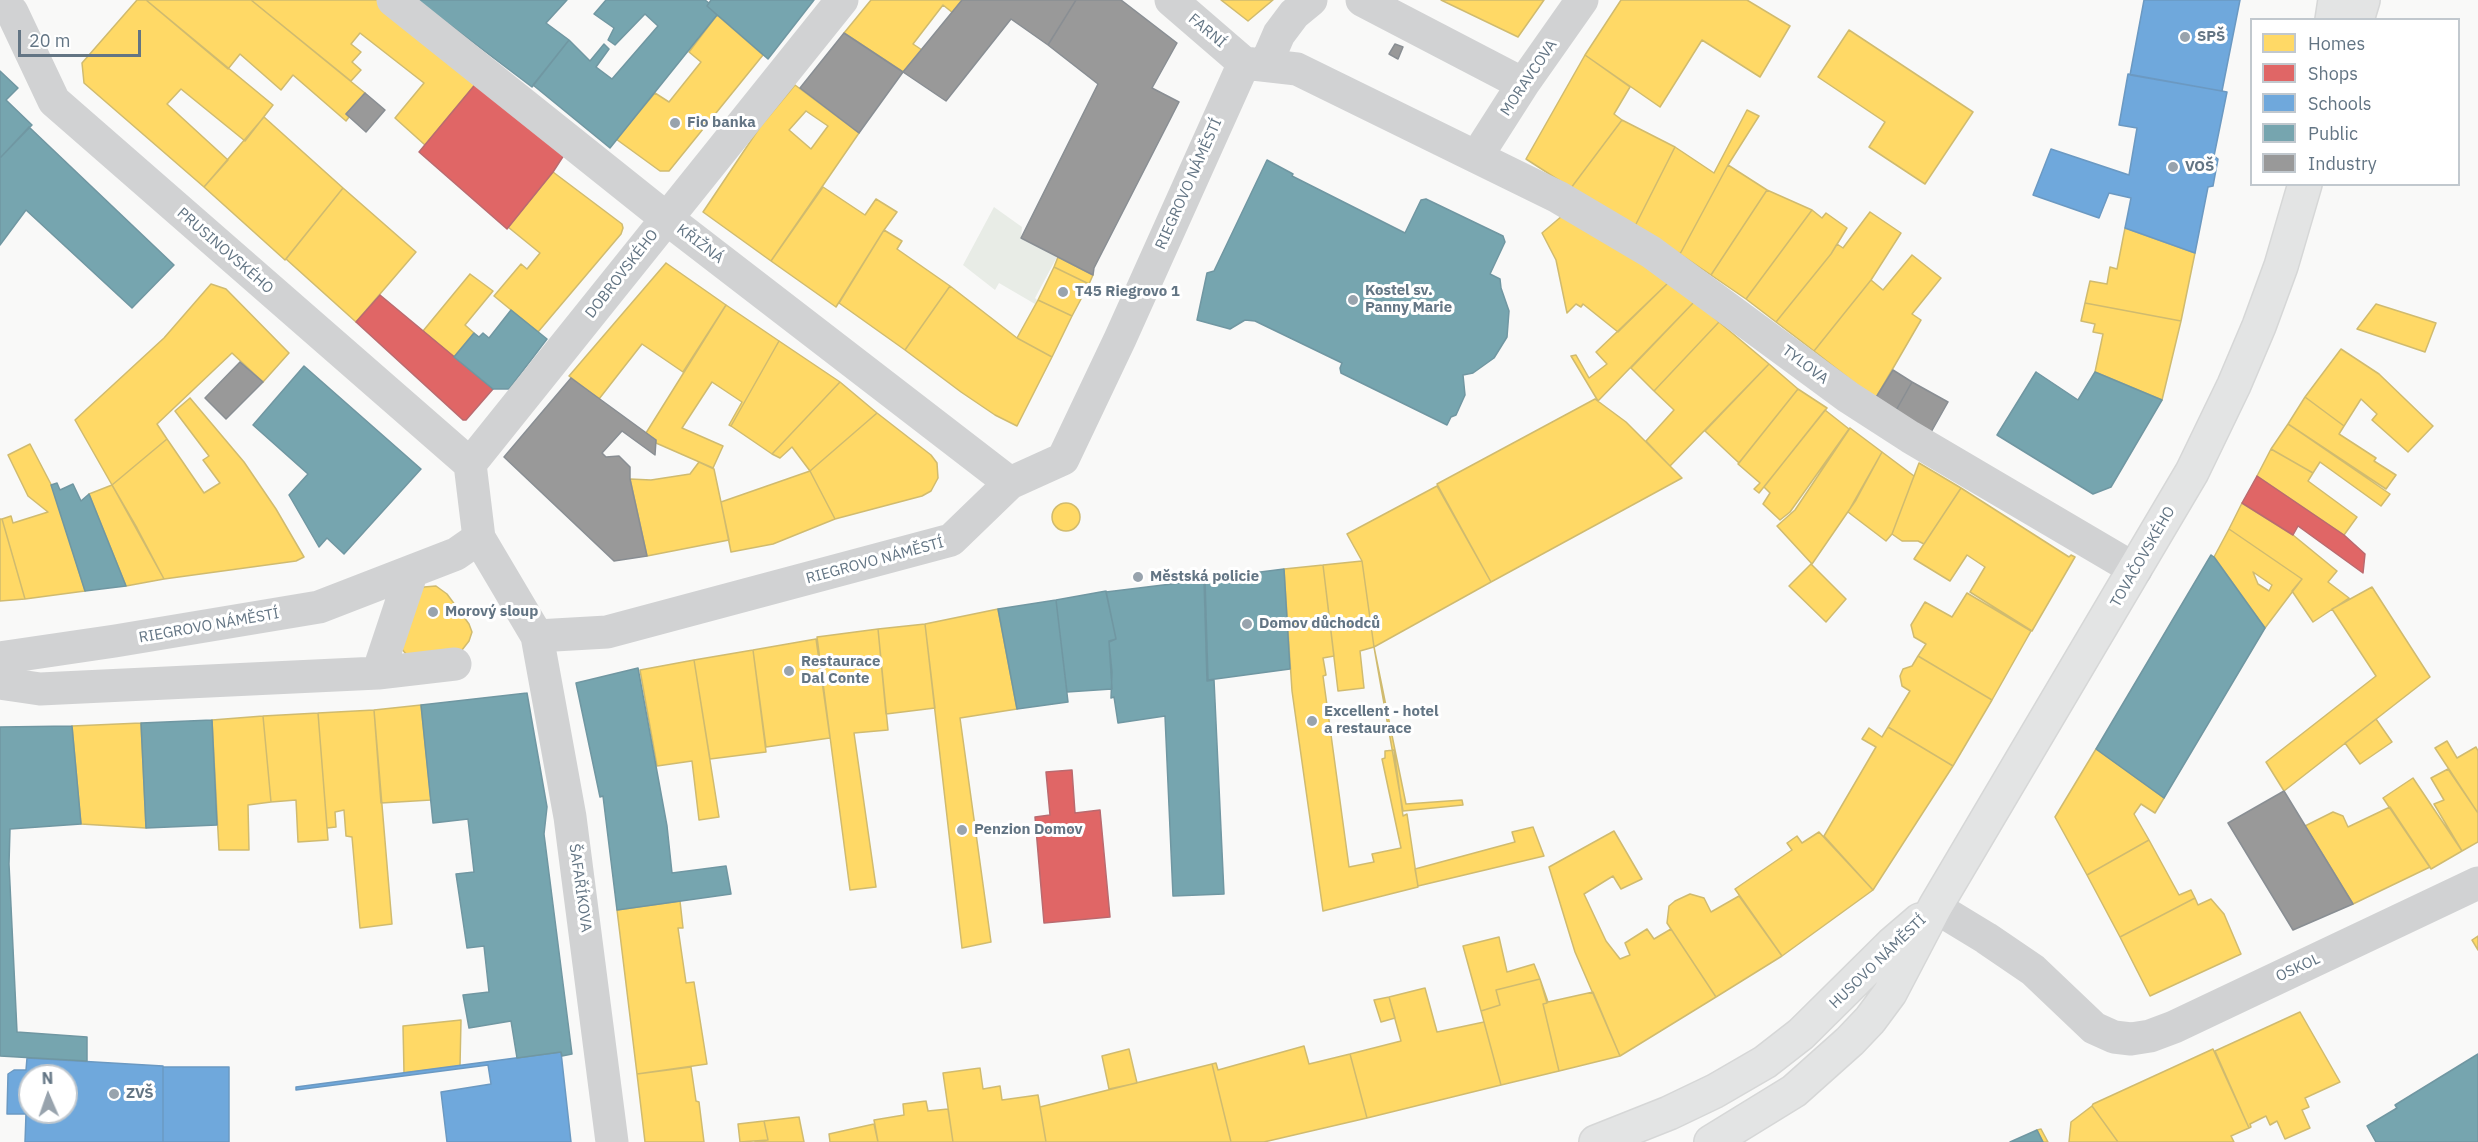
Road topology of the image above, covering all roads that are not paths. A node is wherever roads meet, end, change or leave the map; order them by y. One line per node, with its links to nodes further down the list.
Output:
1 (393, 0): 16 (street, KŘIŽNÁ)
2 (842, 0): 16 (street, DOBROVSKÉHO)
3 (1171, 0): 12 (street, FARNÍ)
4 (1311, 0): 12 (street, RIEGROVO NÁMĚSTÍ)
5 (1362, 0): 13 (street)
6 (1582, 0): 13 (street, MORAVCOVA)
7 (2335, 0): 10 (main road)
8 (2363, 0): 11 (main road)
9 (6, 7): 17 (street, PRUSINOVSKÉHO)
10 (2332, 18)
11 (2358, 18)
12 (1255, 64): 14 (street); 18 (street, RIEGROVO NÁMĚSTÍ)
13 (1523, 84): 14 (street, MORAVCOVA)
14 (1477, 156): 20 (street, TYLOVA)
15 (2304, 186): 20 (main road, TOVAČOVSKÉHO)
16 (666, 218): 17 (street, DOBROVSKÉHO); 18 (street, KŘIŽNÁ)
17 (470, 464): 19 (street)
18 (1010, 483): 22 (street, RIEGROVO NÁMĚSTÍ)
19 (479, 538): 21 (street, RIEGROVO NÁMĚSTÍ); 22 (street)
20 (2136, 570): 28 (main road, TOVAČOVSKÉHO)
21 (412, 571): 23 (street, RIEGROVO NÁMĚSTÍ); 25 (street)
22 (537, 636): 29 (street, ŠAFAŘÍKOVA)
23 (0, 658)
24 (455, 664): 25 (street)
25 (378, 673): 26 (street)
26 (0, 683)
27 (2478, 883): 28 (street, OSKOL)
28 (1935, 907): 30 (main road, HUSOVO NÁMĚSTÍ); 31 (main road, HUSOVO NÁMĚSTÍ)
29 (612, 1142)
30 (1596, 1142)
31 (1711, 1142)

